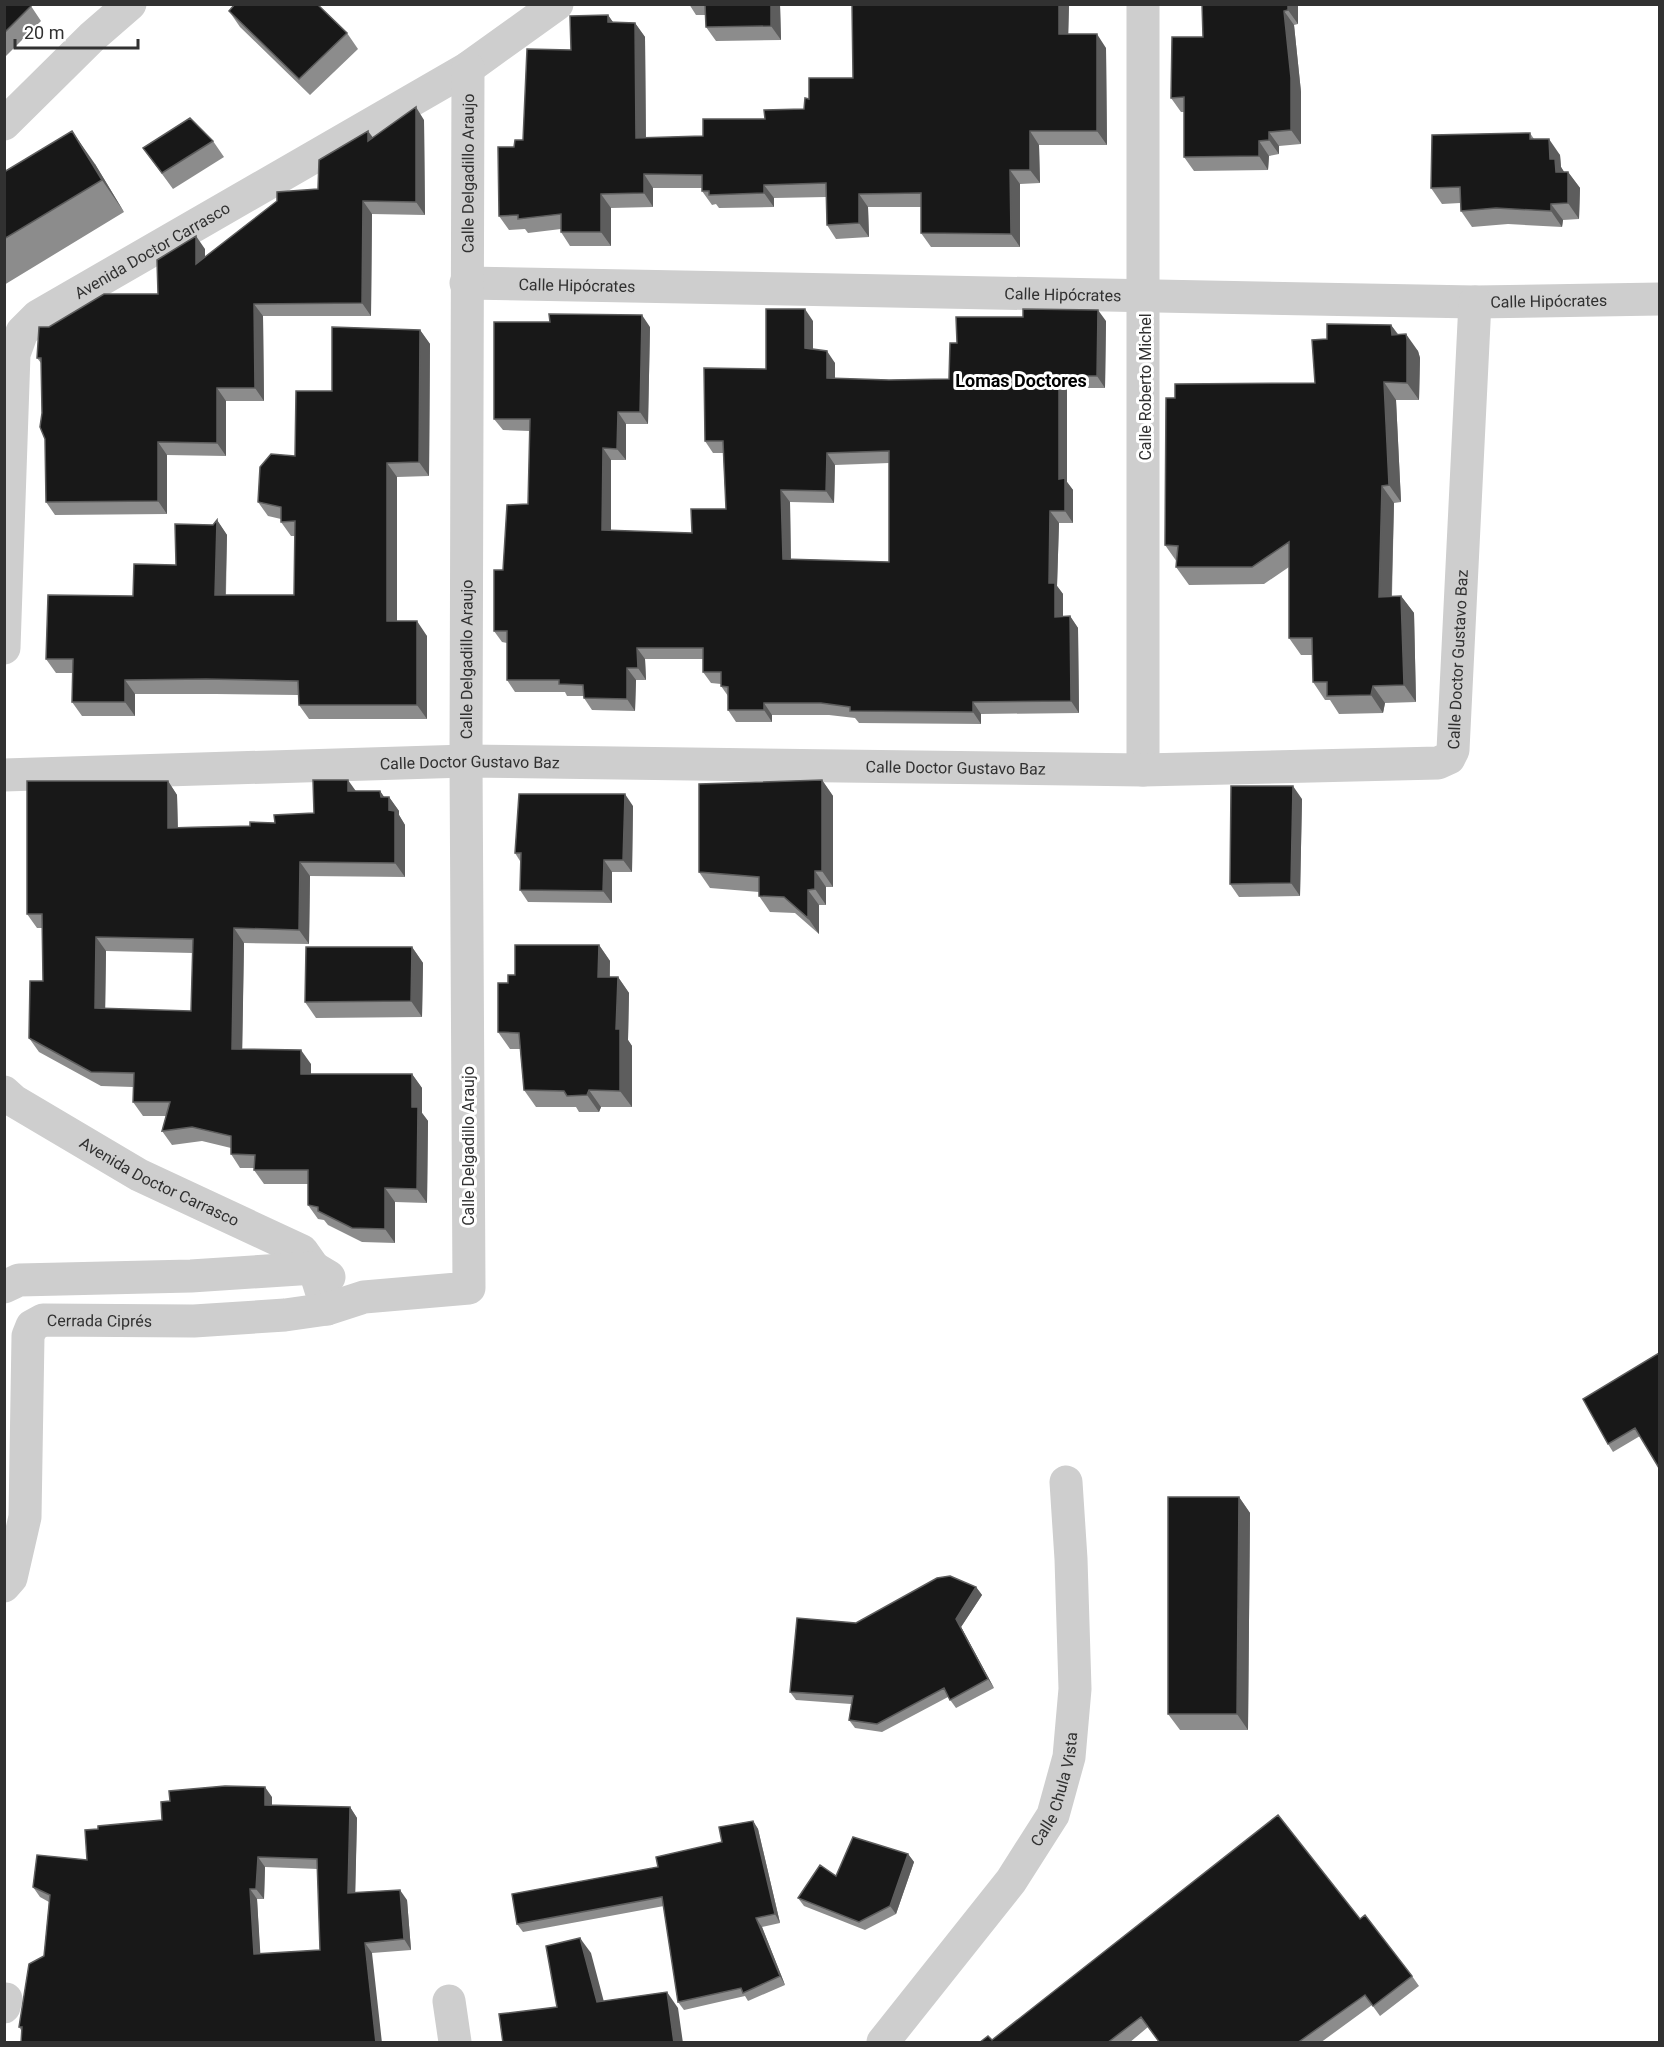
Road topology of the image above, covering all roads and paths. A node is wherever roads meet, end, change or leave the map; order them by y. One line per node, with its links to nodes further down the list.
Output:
1 (130, 4): 5 (street)
2 (557, 4): 4 (street, Avenida Doctor Carrasco)
3 (1143, 4): 7 (street, Calle Roberto Michel)
4 (468, 68): 6 (street, Calle Delgadillo Araujo); 10 (street, Avenida Doctor Carrasco)
5 (4, 124)
6 (466, 283): 7 (street, Calle Hipócrates); 11 (street, Calle Delgadillo Araujo)
7 (1145, 293): 9 (street, Calle Hipócrates); 12 (street, Calle Roberto Michel)
8 (1659, 298): 9 (street, Calle Hipócrates)
9 (1475, 302): 12 (street, Calle Doctor Gustavo Baz)
10 (4, 648)
11 (466, 761): 12 (street, Calle Doctor Gustavo Baz); 13 (street, Calle Doctor Gustavo Baz); 19 (street, Calle Delgadillo Araujo)
12 (1143, 770)
13 (4, 775)
14 (4, 1092): 15 (street, Avenida Doctor Carrasco)
15 (314, 1269): 16 (street); 19 (street, Avenida Doctor Carrasco); 20 (street, Avenida Doctor Carrasco)
16 (177, 1276): 17 (street); 22 (street)
17 (92, 1278): 18 (street); 21 (street)
18 (4, 1287)
19 (364, 1297): 20 (street)
20 (327, 1309): 22 (street, Cerrada Ciprés)
21 (97, 1320): 22 (street, Cerrada Ciprés); 24 (street, Cerrada Ciprés)
22 (176, 1321)
23 (1066, 1482): 27 (street, Calle Chula Vista)
24 (4, 1586)
25 (449, 2001): 26 (street)
26 (455, 2043)
27 (883, 2043)

